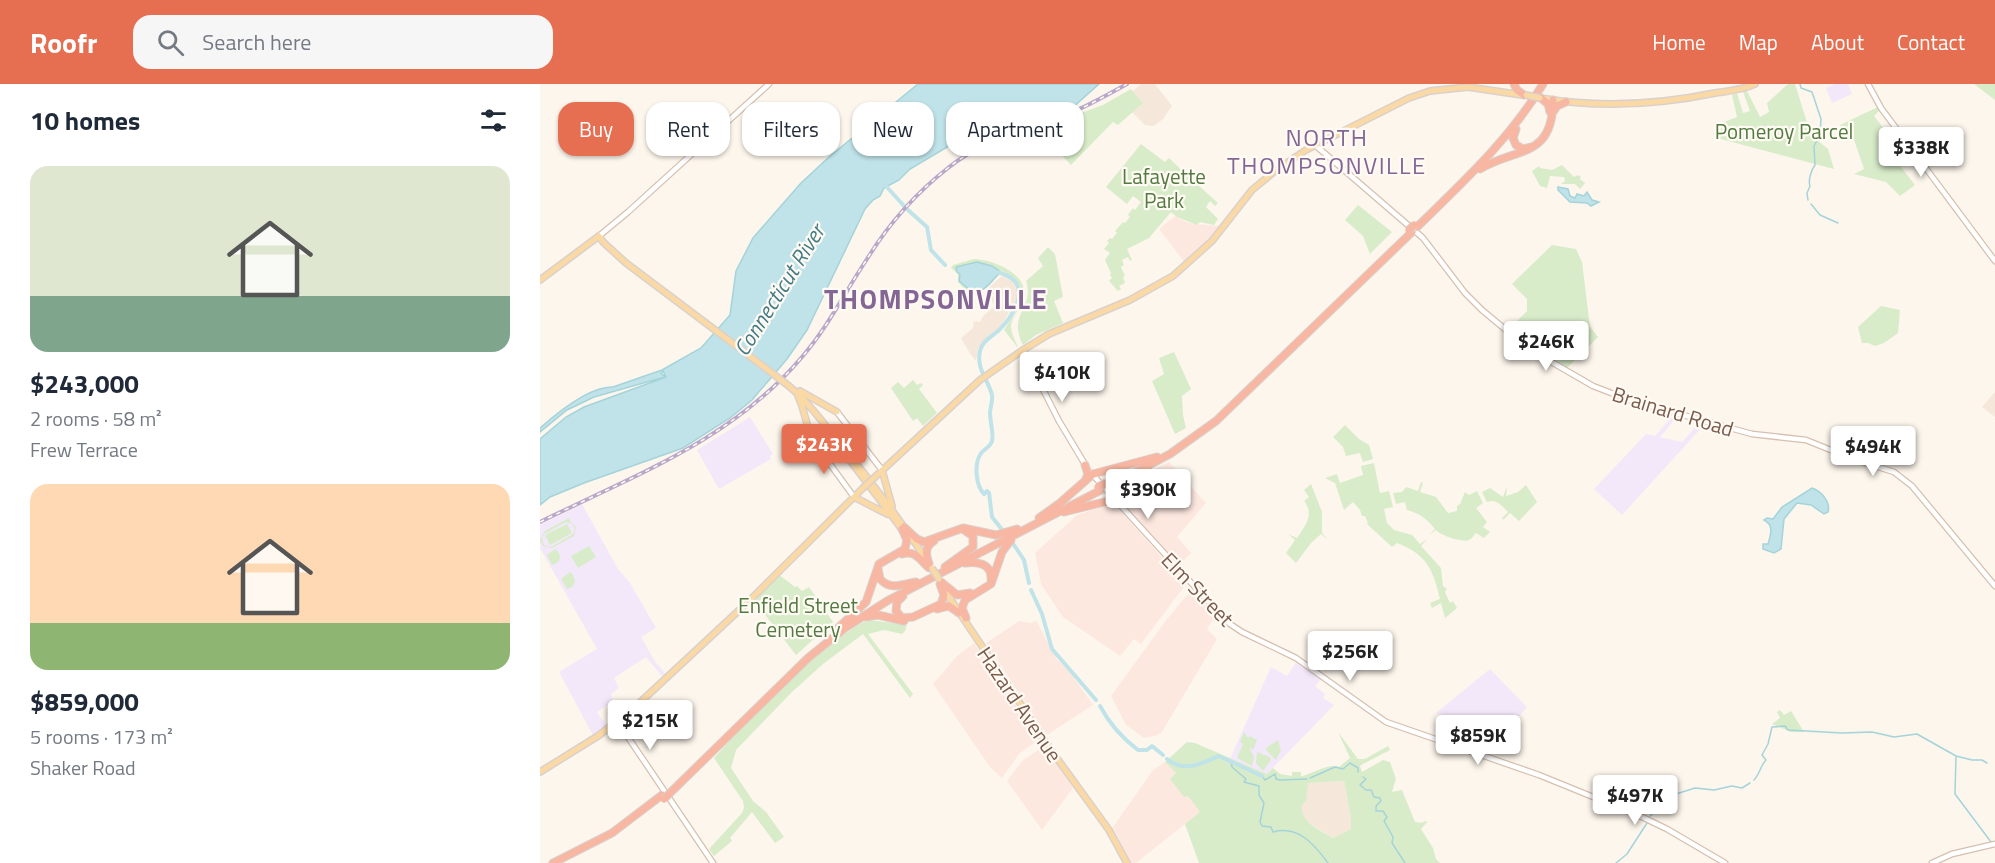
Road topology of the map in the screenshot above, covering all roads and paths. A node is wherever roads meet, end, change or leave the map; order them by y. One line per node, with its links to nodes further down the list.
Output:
1 (1513, 84): 6 (highway); 7 (highway)
2 (1755, 84): 10 (main road)
3 (1868, 84): 17 (main road)
4 (765, 85): 16 (main road)
5 (1538, 85): 11 (highway); 15 (highway)
6 (1511, 93): 7 (main road); 13 (main road)
7 (1525, 95): 8 (main road, bridge)
8 (1540, 98): 9 (main road); 12 (highway)
9 (1553, 100): 10 (main road); 12 (highway)
10 (1566, 102): 12 (highway)
11 (1525, 111): 12 (highway); 14 (highway)
12 (1551, 113): 14 (highway)
13 (1315, 145): 19 (main road); 44 (main road, Brainard Road)
14 (1468, 177): 15 (highway)
15 (1413, 228): 24 (highway); 25 (highway)
16 (599, 236): 18 (main road); 20 (main road, bridge)
17 (1995, 261)
18 (540, 280)
19 (1023, 350): 26 (main road, Elm Street); 27 (main road)
20 (786, 383): 21 (main road); 22 (main road)
21 (794, 390): 23 (main road); 35 (main road)
22 (837, 412): 27 (main road)
23 (811, 438): 32 (main road)
24 (1167, 456): 30 (highway); 33 (highway)
25 (1157, 457): 28 (highway); 30 (highway)
26 (1085, 465): 28 (main road, Elm Street); 29 (highway)
27 (882, 470): 32 (main road, bridge); 35 (main road)
28 (1092, 474): 29 (highway); 33 (main road, Elm Street)
29 (1086, 480): 36 (highway)
30 (1107, 485): 31 (highway, bridge)
31 (1100, 489): 34 (highway); 36 (highway)
32 (854, 497): 35 (main road); 50 (main road)
33 (1115, 500): 34 (highway); 58 (main road, Elm Street)
34 (1052, 516): 36 (highway)
35 (896, 519): 37 (main road)
36 (1038, 521): 38 (highway); 40 (highway); 46 (highway)
37 (903, 528): 38 (highway); 39 (main road); 48 (highway)
38 (1017, 530): 40 (highway)
39 (930, 567): 40 (highway); 42 (main road, bridge); 43 (highway)
40 (947, 568): 41 (highway); 42 (highway); 43 (highway)
41 (927, 581): 42 (highway); 47 (highway)
42 (940, 581): 45 (main road, Hazard Avenue); 46 (main road, Hazard Avenue)
43 (916, 582): 48 (highway)
44 (1995, 586)
45 (958, 613): 47 (highway); 49 (main road, Hazard Avenue)
46 (966, 618): 49 (main road, Hazard Avenue)
47 (852, 623): 52 (highway)
48 (838, 627): 52 (highway)
49 (996, 667): 57 (main road, Hazard Avenue)
50 (617, 721): 51 (main road); 56 (main road)
51 (540, 772)
52 (666, 794): 54 (highway); 55 (highway)
53 (1994, 844): 59 (main road)
54 (554, 863)
55 (563, 863)
56 (713, 863)
57 (1127, 863)
58 (1725, 863)
59 (1932, 863)

